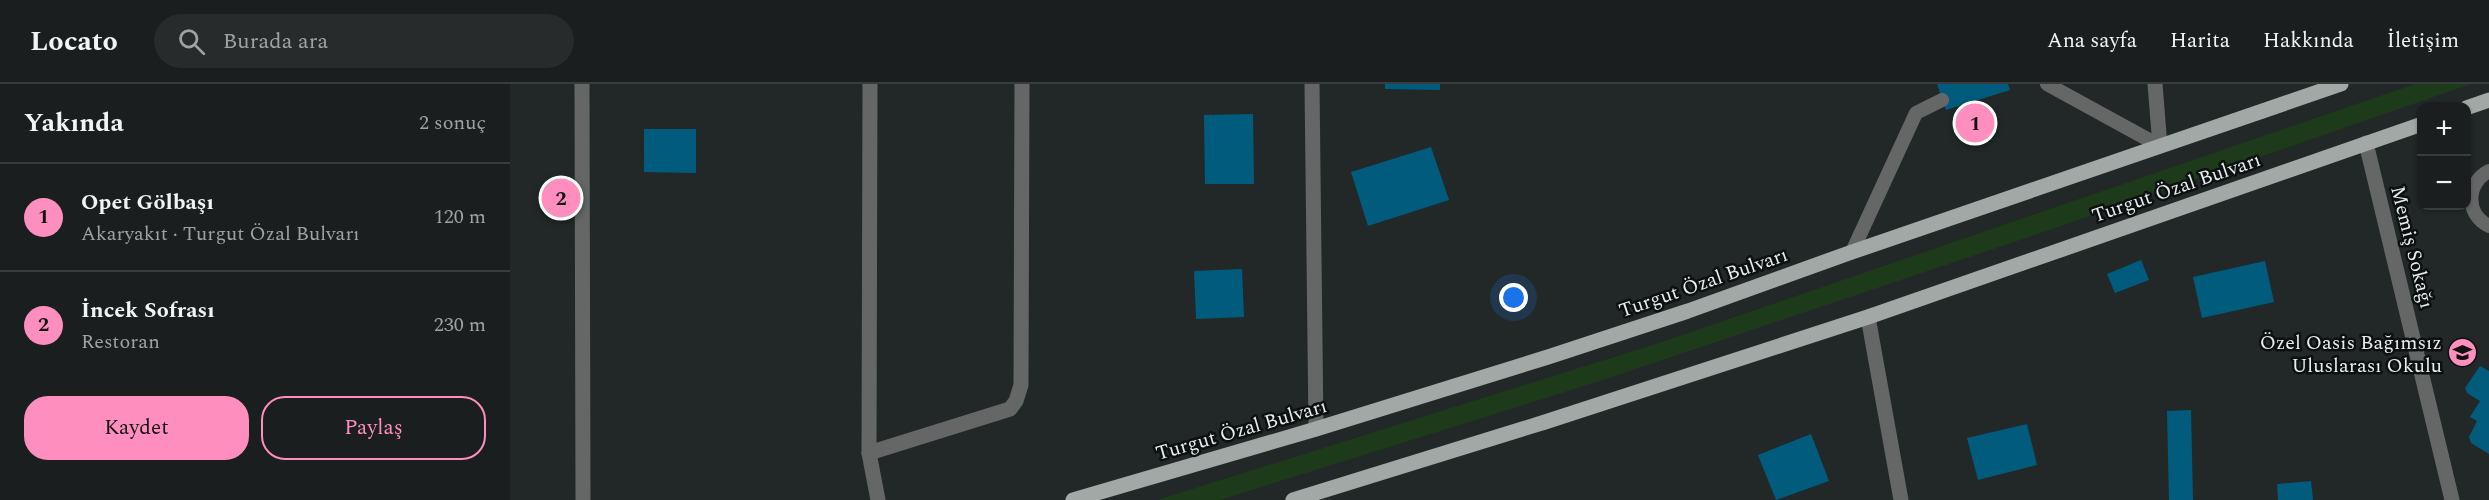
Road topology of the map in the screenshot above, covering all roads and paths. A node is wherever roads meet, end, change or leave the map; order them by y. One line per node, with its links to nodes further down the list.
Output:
1 (582, 84): 20 (street)
2 (870, 84): 19 (street)
3 (1022, 84): 19 (street)
4 (1312, 84): 18 (street)
5 (2046, 84): 13 (lane)
6 (2155, 84): 13 (street)
7 (2341, 84): 13 (main road, Turgut Özal Bulvarı)
8 (1942, 100): 16 (lane)
9 (2489, 100): 10 (main road)
10 (2471, 106)
11 (2417, 125): 12 (main road, Turgut Özal Bulvarı)
12 (2366, 143): 17 (main road, Turgut Özal Bulvarı); 25 (street, Memiş Sokağı)
13 (2160, 146): 16 (main road, Turgut Özal Bulvarı)
14 (2489, 171): 15 (lane)
15 (2489, 225)
16 (1852, 252): 18 (main road, Turgut Özal Bulvarı)
17 (1868, 317): 23 (main road, Turgut Özal Bulvarı); 24 (street)
18 (1316, 429): 22 (main road, Turgut Özal Bulvarı)
19 (869, 453): 21 (street)
20 (583, 500)
21 (878, 500)
22 (1073, 500)
23 (1293, 500)
24 (1901, 500)
25 (2452, 500)

